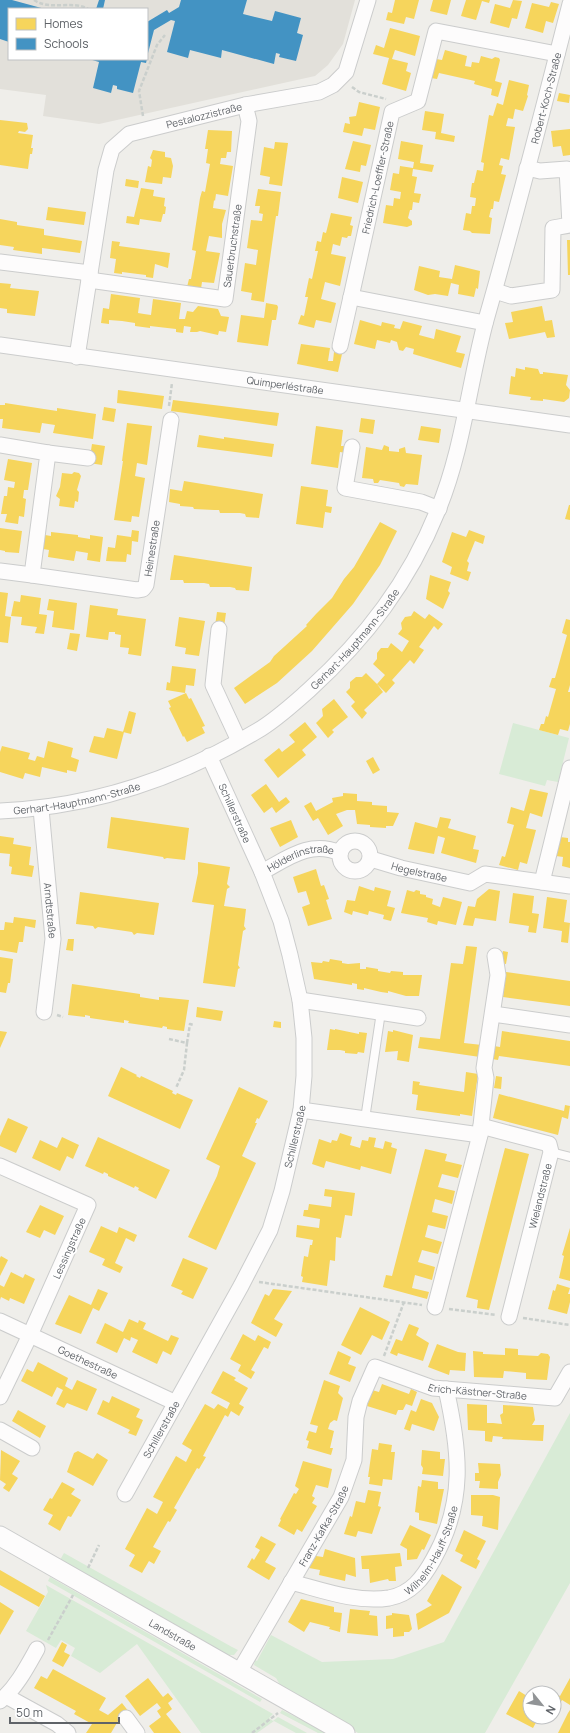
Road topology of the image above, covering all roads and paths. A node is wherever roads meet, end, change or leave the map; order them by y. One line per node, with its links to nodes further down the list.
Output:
1 (34, 0): 4 (path)
2 (368, 0): 8 (street, Pestalozzistraße)
3 (570, 4): 5 (street, Robert-Koch-Straße)
4 (85, 8)
5 (567, 32): 7 (street, Robert-Koch-Straße)
6 (165, 36): 11 (path)
7 (557, 54): 10 (street, Friedrich-Loeffler-Straße); 12 (street, Robert-Koch-Straße)
8 (340, 78): 9 (street, Pestalozzistraße); 10 (path)
9 (245, 105): 11 (street, Pestalozzistraße); 14 (street, Sauerbruchstraße)
10 (406, 106): 16 (street, Friedrich-Loeffler-Straße)
11 (146, 129): 14 (street, Pestalozzistraße)
12 (527, 168): 15 (street, Robert-Koch-Straße); 15 (street)
13 (0, 262): 14 (street)
14 (90, 277): 20 (street, Pestalozzistraße)
15 (495, 291): 17 (street, Robert-Koch-Straße)
16 (351, 297): 17 (street); 19 (street, Friedrich-Loeffler-Straße)
17 (486, 323): 22 (street, Robert-Koch-Straße)
18 (0, 345): 20 (street, Quimperléstraße)
19 (340, 346)
20 (77, 357): 21 (street, Quimperléstraße)
21 (174, 369): 22 (street, Quimperléstraße); 23 (path)
22 (467, 410): 24 (street, Quimperléstraße); 29 (street, Gerhart-Hauptmann-Straße)
23 (169, 417): 31 (street, Heinestraße)
24 (570, 425)
25 (0, 445): 27 (street)
26 (352, 447): 29 (street)
27 (48, 453): 28 (street); 31 (street)
28 (88, 458)
29 (439, 509): 33 (street, Gerhart-Hauptmann-Straße)
30 (0, 571): 31 (street, Heinestraße)
31 (32, 575)
32 (219, 629): 33 (street)
33 (238, 741): 34 (street, Gerhart-Hauptmann-Straße)
34 (209, 756): 36 (street, Gerhart-Hauptmann-Straße); 40 (street, Schillerstraße)
35 (570, 768): 41 (street)
36 (41, 809): 37 (street, Gerhart-Hauptmann-Straße); 45 (street, Arndtstraße)
37 (0, 811)
38 (340, 852): 39 (street, Hölderlinstraße); 39 (street, Hölderlinstraße); 40 (street, Hölderlinstraße)
39 (370, 859): 41 (street, Hegelstraße)
40 (262, 872): 44 (street, Schillerstraße)
41 (542, 882): 42 (street)
42 (570, 886)
43 (495, 956): 47 (street)
44 (300, 1000): 46 (street); 54 (street, Schillerstraße)
45 (44, 1012)
46 (381, 1012): 48 (street); 55 (lane)
47 (493, 1014): 50 (street); 56 (street)
48 (418, 1018)
49 (194, 1025): 52 (path)
50 (570, 1025)
51 (169, 1039): 52 (path)
52 (187, 1042): 53 (path)
53 (176, 1088)
54 (301, 1110): 55 (street, Wielandstraße); 60 (street, Schillerstraße)
55 (365, 1119): 56 (street, Wielandstraße)
56 (480, 1130): 57 (street, Wielandstraße); 62 (street)
57 (551, 1152): 58 (lane); 63 (street, Wielandstraße)
58 (570, 1157)
59 (0, 1166): 66 (street, Lessingstraße)
60 (245, 1278): 61 (path); 71 (street, Schillerstraße)
61 (404, 1302): 62 (path); 67 (path)
62 (435, 1307): 63 (path)
63 (509, 1317): 65 (path)
64 (0, 1321): 66 (street, Goethestraße)
65 (570, 1325)
66 (30, 1335): 70 (street); 71 (street, Goethestraße)
67 (375, 1367): 69 (street, Erich-Kästner-Straße); 78 (street, Franz-Kafka-Straße)
68 (570, 1372): 69 (street, Erich-Kästner-Straße)
69 (446, 1389): 78 (street, Wilhelm-Hauff-Straße)
70 (0, 1397)
71 (176, 1403): 74 (street, Schillerstraße)
72 (0, 1430): 73 (street)
73 (32, 1448)
74 (125, 1494)
75 (0, 1536): 77 (street, Landstraße)
76 (99, 1545): 77 (path)
77 (80, 1582): 79 (path); 80 (street, Landstraße)
78 (291, 1582): 80 (street, Franz-Kafka-Straße)
79 (37, 1648): 81 (street)
80 (239, 1672): 82 (street, Landstraße)
81 (3, 1699): 84 (street)
82 (288, 1700): 86 (path); 87 (street, Landstraße)
83 (126, 1718): 85 (street)
84 (68, 1733)
85 (137, 1733)
86 (252, 1733)
87 (345, 1733)

